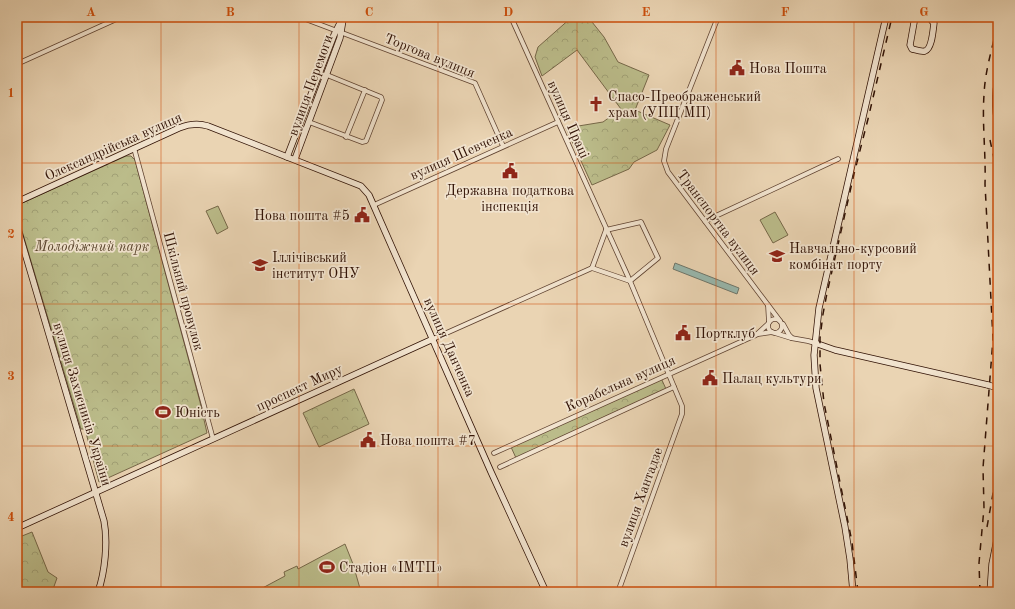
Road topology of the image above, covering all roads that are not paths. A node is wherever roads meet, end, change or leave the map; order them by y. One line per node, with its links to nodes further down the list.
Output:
1 (121, 17): 10 (street)
2 (300, 17): 9 (street, Торгова вулиця)
3 (511, 17): 15 (street, вулиця Праці)
4 (718, 17): 25 (street, Транспортна вулиця)
5 (886, 17): 37 (main road)
6 (915, 17): 8 (main road)
7 (343, 18): 9 (main road, вулиця Перемоги)
8 (932, 21)
9 (339, 31): 11 (main road, вулиця Перемоги); 18 (street, Торгова вулиця); 20 (main road, вулиця Перемоги)
10 (17, 64)
11 (327, 75): 13 (street); 14 (main road, вулиця Перемоги)
12 (998, 79): 16 (main road)
13 (364, 90): 17 (street); 17 (street)
14 (309, 122): 17 (street); 21 (main road, вулиця Перемоги)
15 (558, 122): 18 (street, вулиця Шевченка); 27 (street, вулиця Праці)
16 (998, 126)
17 (346, 137)
18 (504, 146): 24 (street, вулиця Шевченка)
19 (134, 148): 20 (main road, Олександрійська вулиця); 23 (main road, Олександрійська вулиця); 41 (street, Шкільний провулок)
20 (287, 156): 21 (main road, вулиця Данченка)
21 (295, 159): 24 (main road, вулиця Данченка)
22 (838, 159): 25 (street)
23 (17, 202)
24 (374, 205): 35 (main road, вулиця Данченка)
25 (705, 221): 30 (street, Транспортна вулиця)
26 (17, 226): 44 (main road, вулиця Захисників України)
27 (606, 230): 28 (street); 29 (street, вулиця Праці); 29 (street)
28 (592, 268): 29 (street); 35 (street, проспект Миру)
29 (630, 281): 38 (street)
30 (767, 302): 31 (street, Транспортна вулиця); 32 (street)
31 (781, 322): 32 (street); 33 (street); 36 (street, Транспортна вулиця)
32 (769, 323): 33 (street); 34 (street)
33 (774, 333): 34 (street); 36 (street)
34 (756, 334): 38 (street, Корабельна вулиця)
35 (433, 339): 41 (main road, проспект Миру); 48 (main road, вулиця Данченка)
36 (795, 339): 37 (street)
37 (815, 343): 40 (main road, bridge); 50 (main road)
38 (668, 373): 39 (street); 42 (street, Корабельна вулиця)
39 (674, 387): 43 (street, Корабельна вулиця); 49 (street, вулиця Хантадзе)
40 (998, 388)
41 (213, 439): 44 (main road, проспект Миру)
42 (494, 453)
43 (500, 467)
44 (96, 492): 45 (main road, проспект Миру); 47 (main road, вулиця Захисників України)
45 (17, 528)
46 (998, 534): 51 (main road)
47 (98, 592)
48 (546, 592)
49 (618, 592)
50 (854, 592)
51 (990, 592)

